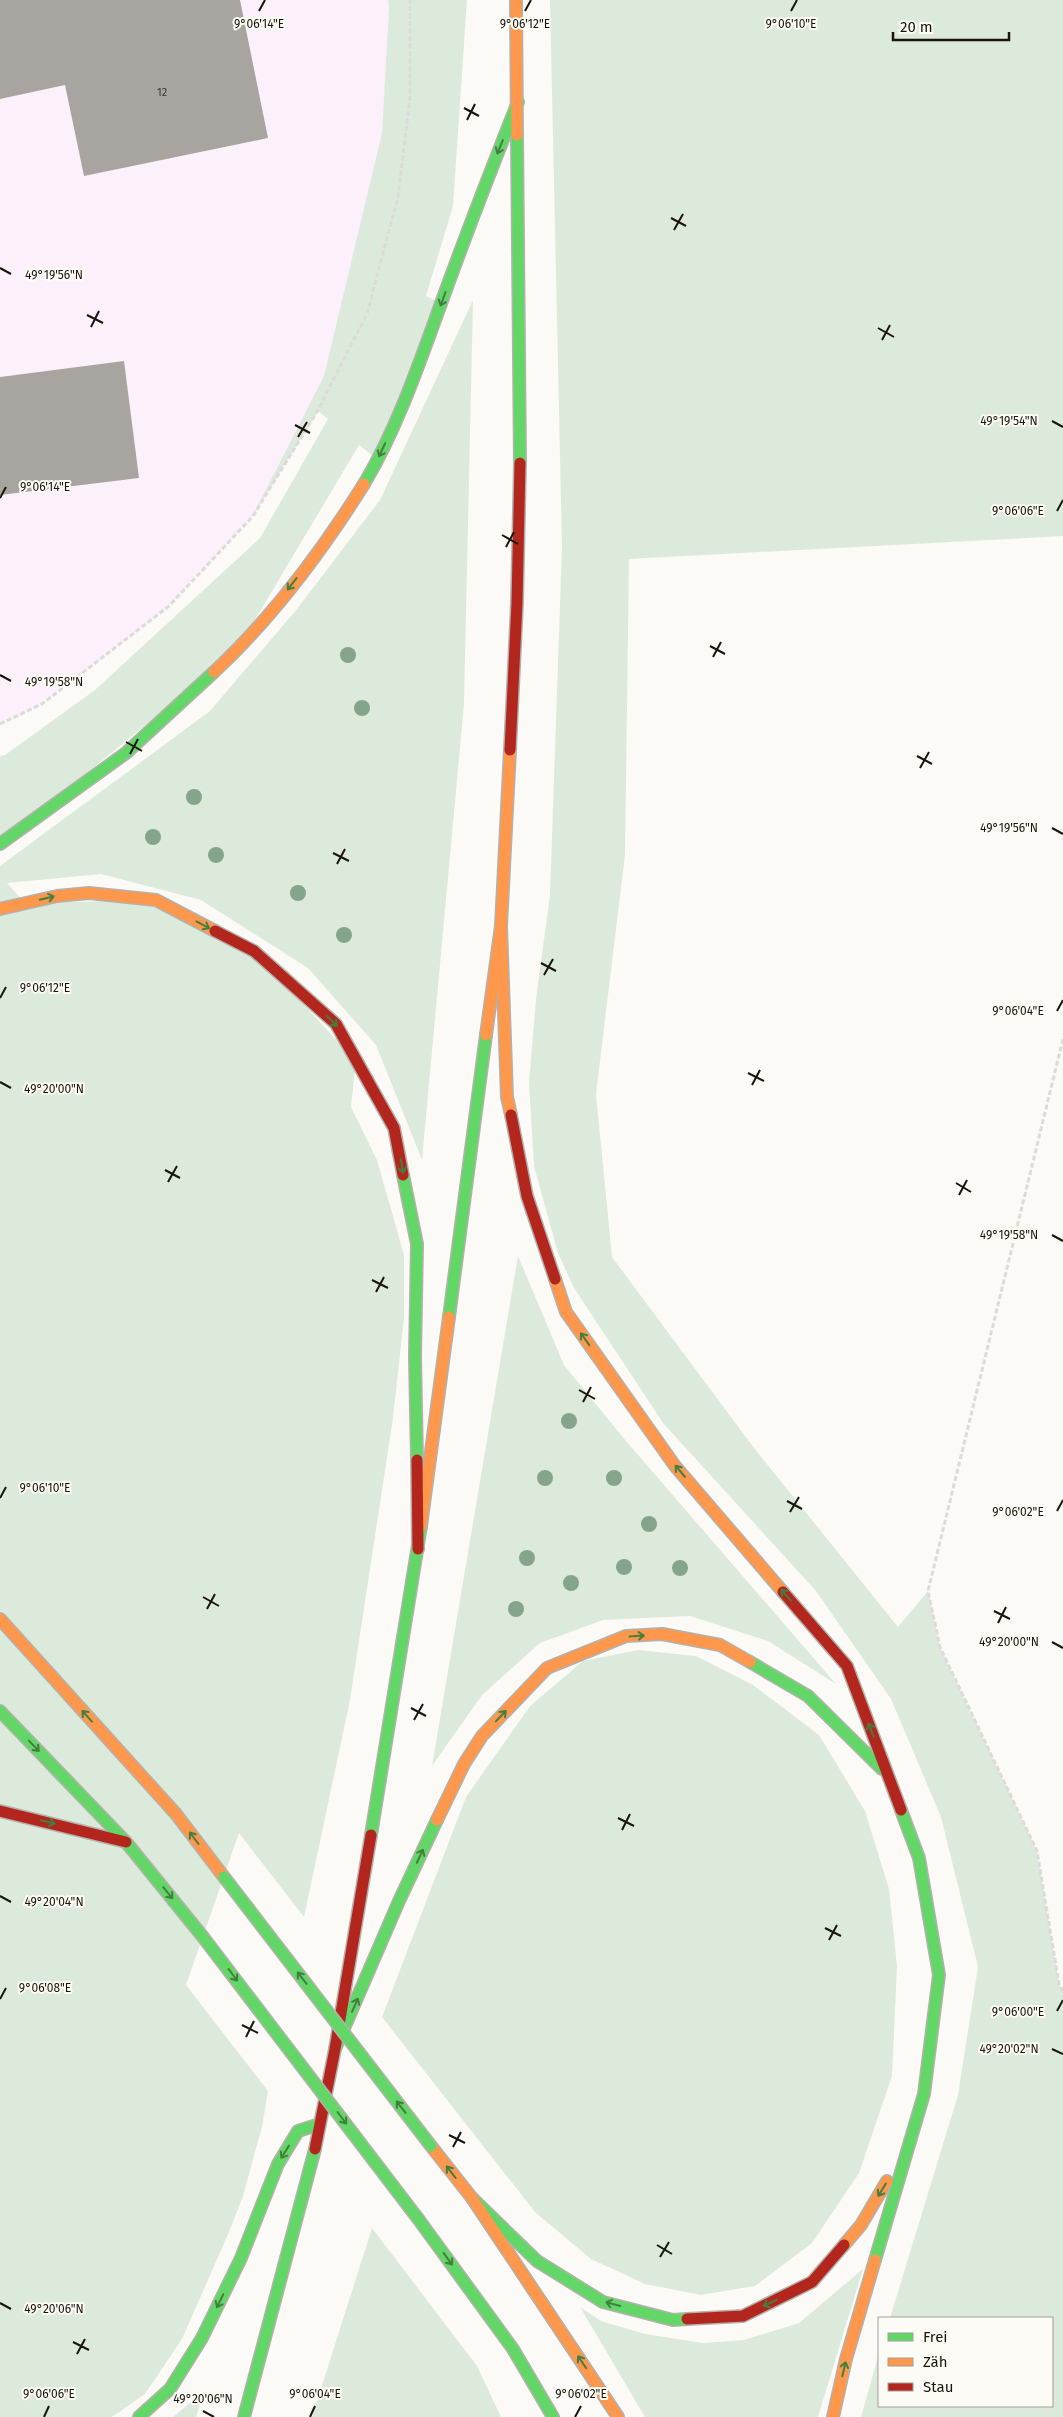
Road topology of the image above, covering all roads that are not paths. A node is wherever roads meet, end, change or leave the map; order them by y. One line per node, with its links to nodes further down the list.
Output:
1 (516, 0): 2 (main road)
2 (518, 102): 3 (main road, one-way to 3); 5 (main road)
3 (0, 844)
4 (0, 909): 6 (main road, one-way to 6)
5 (501, 926): 6 (main road); 9 (main road, one-way to 5)
6 (418, 1549): 12 (main road)
7 (0, 1619): 15 (main road, one-way to 7, bridge)
8 (0, 1711): 11 (main road, one-way to 11)
9 (888, 1776): 12 (main road, one-way to 9); 14 (main road)
10 (0, 1812): 11 (main road, one-way to 11)
11 (126, 1842): 16 (main road, one-way to 16, bridge)
12 (335, 2049): 13 (main road)
13 (320, 2124): 18 (main road, one-way to 18); 19 (main road)
14 (907, 2148): 15 (main road, one-way to 15); 22 (main road, one-way to 14)
15 (472, 2198): 21 (main road, one-way to 15)
16 (513, 2349): 17 (main road); 20 (main road)
17 (530, 2400)
18 (139, 2417)
19 (244, 2417)
20 (553, 2417)
21 (618, 2417)
22 (833, 2417)

